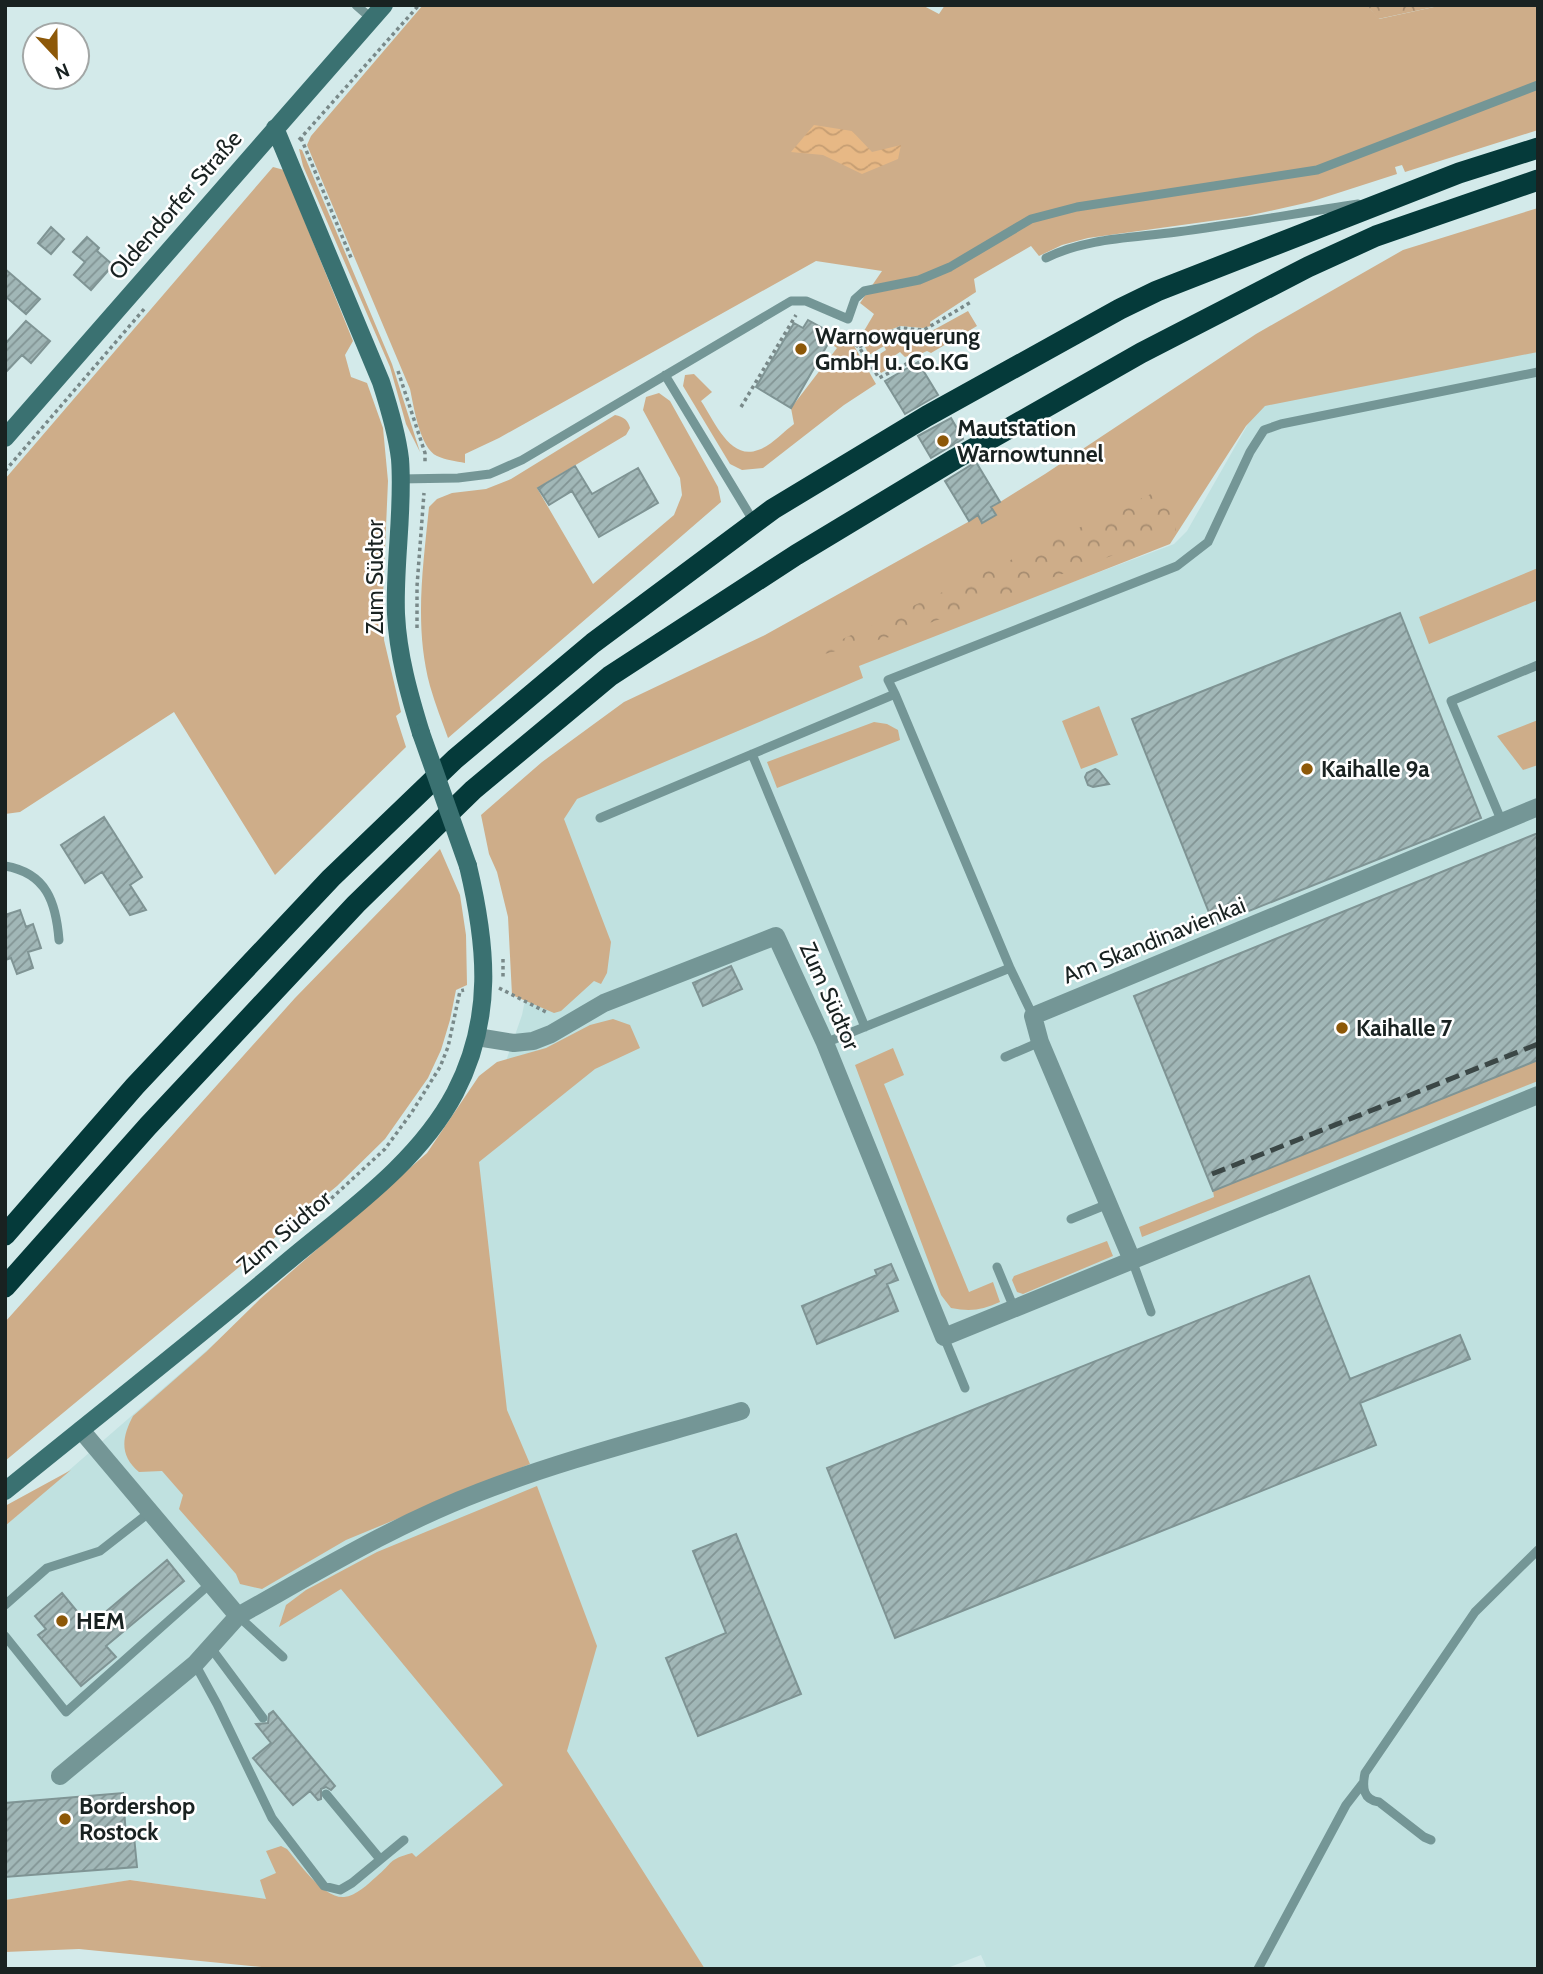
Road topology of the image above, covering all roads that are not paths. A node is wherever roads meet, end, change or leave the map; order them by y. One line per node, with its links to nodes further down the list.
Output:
1 (356, 5): 2 (lane)
2 (378, 12): 4 (street, Oldendorfer Straße)
3 (1538, 85): 10 (lane)
4 (275, 128): 11 (street, Oldendorfer Straße); 12 (street, Zum Südtor)
5 (1538, 148): 7 (highway)
6 (1538, 180): 35 (highway)
7 (1391, 198): 8 (lane); 13 (highway)
8 (1046, 258)
9 (1538, 372): 15 (lane)
10 (665, 375): 12 (lane); 13 (lane)
11 (5, 438)
12 (400, 479): 25 (street, Zum Südtor, bridge)
13 (754, 522): 32 (highway)
14 (1538, 665): 19 (lane)
15 (895, 694): 16 (lane); 22 (lane)
16 (752, 754): 18 (lane); 24 (lane)
17 (1538, 807): 19 (street, Am Skandinavienkai)
18 (600, 818)
19 (1503, 823): 23 (street, Am Skandinavienkai)
20 (5, 866): 21 (lane)
21 (59, 940)
22 (1010, 968): 23 (lane); 24 (lane)
23 (1033, 1016): 26 (street)
24 (865, 1027): 27 (lane)
25 (477, 1037): 27 (street, Zum Südtor); 41 (street, Zum Südtor)
26 (1040, 1042): 28 (lane); 30 (street)
27 (825, 1043): 38 (street, Zum Südtor)
28 (1005, 1056)
29 (1538, 1095): 33 (street)
30 (1108, 1204): 31 (lane); 33 (street)
31 (1071, 1219)
32 (5, 1236)
33 (1132, 1260): 36 (street); 37 (lane)
34 (998, 1267): 36 (lane)
35 (5, 1287)
36 (1014, 1308): 38 (street)
37 (1152, 1312)
38 (944, 1337): 39 (lane)
39 (965, 1388)
40 (741, 1411): 47 (street)
41 (81, 1430): 42 (street, Zum Südtor); 43 (street)
42 (5, 1490)
43 (150, 1511): 45 (street); 46 (lane)
44 (1538, 1550): 54 (lane)
45 (211, 1583): 47 (street); 48 (lane)
46 (5, 1605)
47 (238, 1616): 49 (street); 50 (lane)
48 (5, 1636)
49 (211, 1648): 51 (street); 52 (lane)
50 (284, 1657)
51 (195, 1664): 53 (street); 58 (lane)
52 (263, 1718)
53 (60, 1776)
54 (1363, 1783): 57 (lane); 59 (lane)
55 (326, 1794): 58 (lane)
56 (404, 1840): 58 (lane)
57 (1432, 1840)
58 (380, 1859)
59 (1258, 1969)

